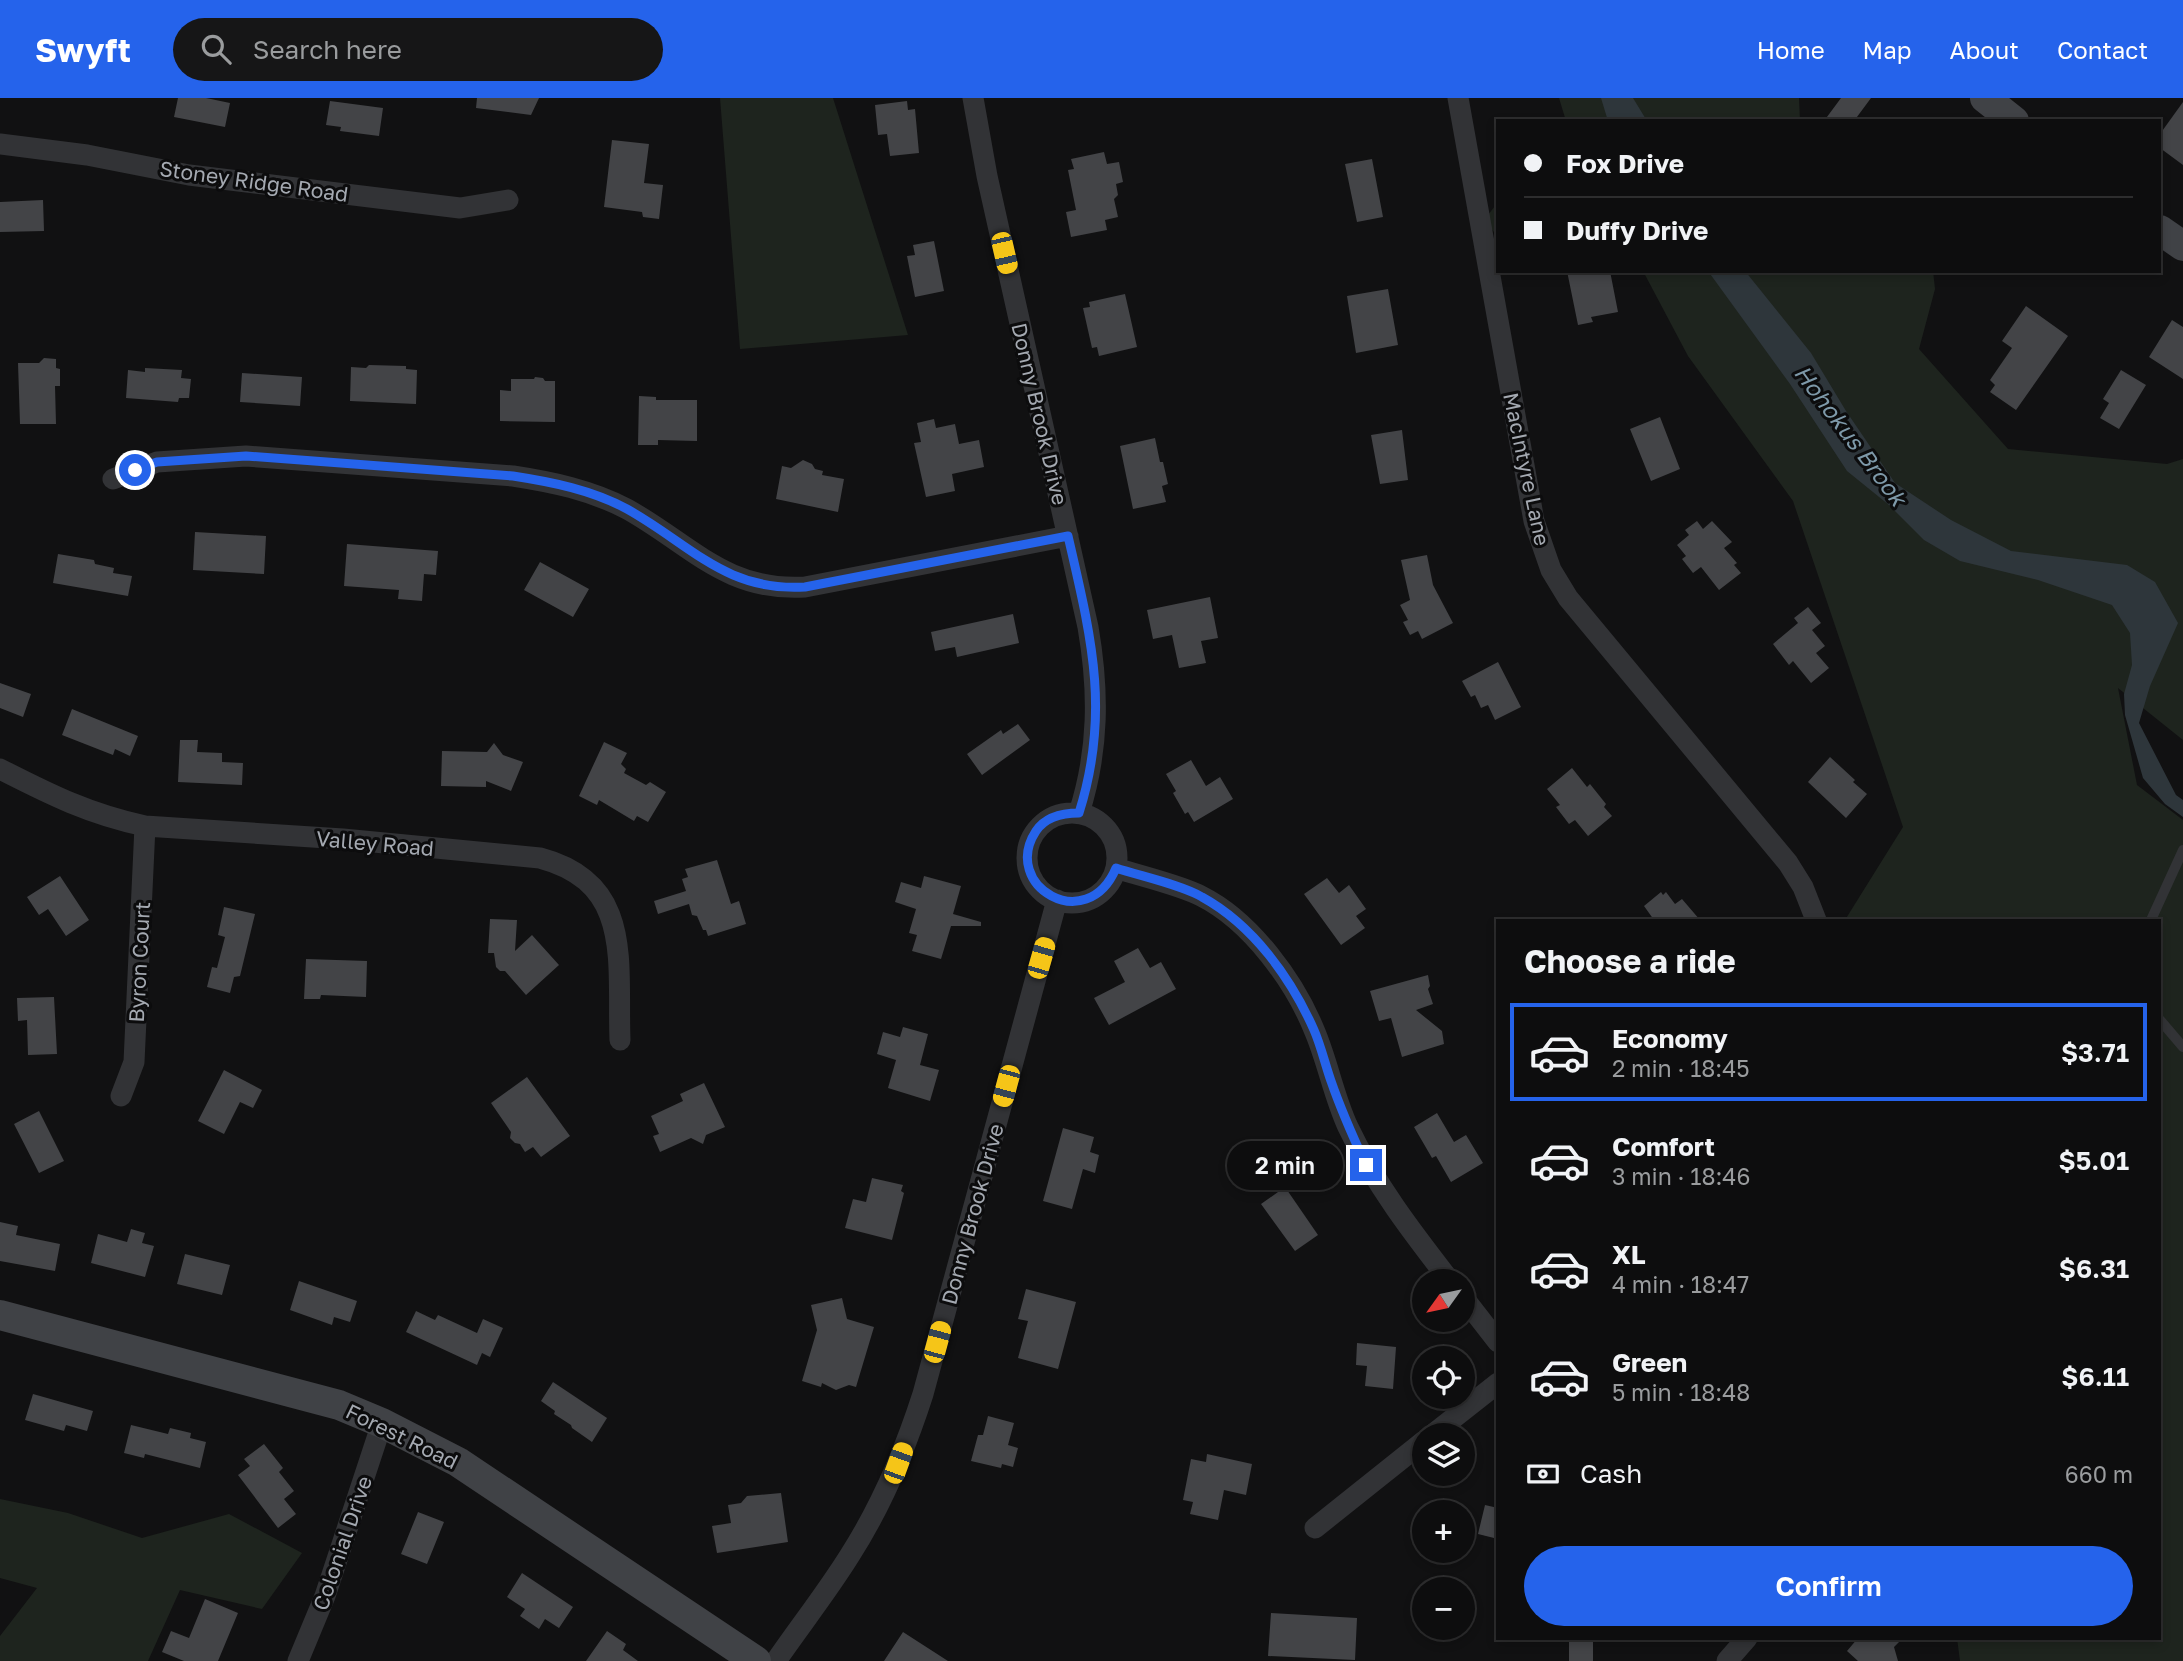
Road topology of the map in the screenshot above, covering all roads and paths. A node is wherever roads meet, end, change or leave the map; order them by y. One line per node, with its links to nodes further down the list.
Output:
1 (973, 98): 10 (street, Donny Brook Drive)
2 (1458, 98): 17 (street, MacIntyre Lane)
3 (1985, 98): 4 (main road)
4 (2011, 119)
5 (0, 144): 6 (street, Stoney Ridge Road)
6 (508, 200)
7 (2161, 231): 8 (main road)
8 (2183, 246)
9 (113, 479): 10 (street)
10 (1068, 536): 12 (street, Donny Brook Drive)
11 (0, 769): 13 (street, Valley Road)
12 (1079, 813): 15 (street); 16 (street)
13 (145, 826): 20 (street, Valley Road); 22 (street, Byron Court)
14 (2183, 850): 18 (lane)
15 (1116, 868): 16 (street); 23 (street)
16 (1057, 900): 34 (street, Donny Brook Drive)
17 (1816, 919)
18 (2151, 919)
19 (2161, 1021): 21 (lane)
20 (620, 1040)
21 (2183, 1047)
22 (121, 1096)
23 (1441, 1269)
24 (1475, 1312): 26 (street)
25 (0, 1315): 28 (main road, Forest Road)
26 (1496, 1339)
27 (1496, 1385): 29 (street)
28 (382, 1423): 32 (street, Colonial Drive); 33 (main road, Forest Road)
29 (1447, 1423)
30 (1412, 1451): 31 (street)
31 (1315, 1528)
32 (299, 1661)
33 (757, 1661)
34 (776, 1661)

